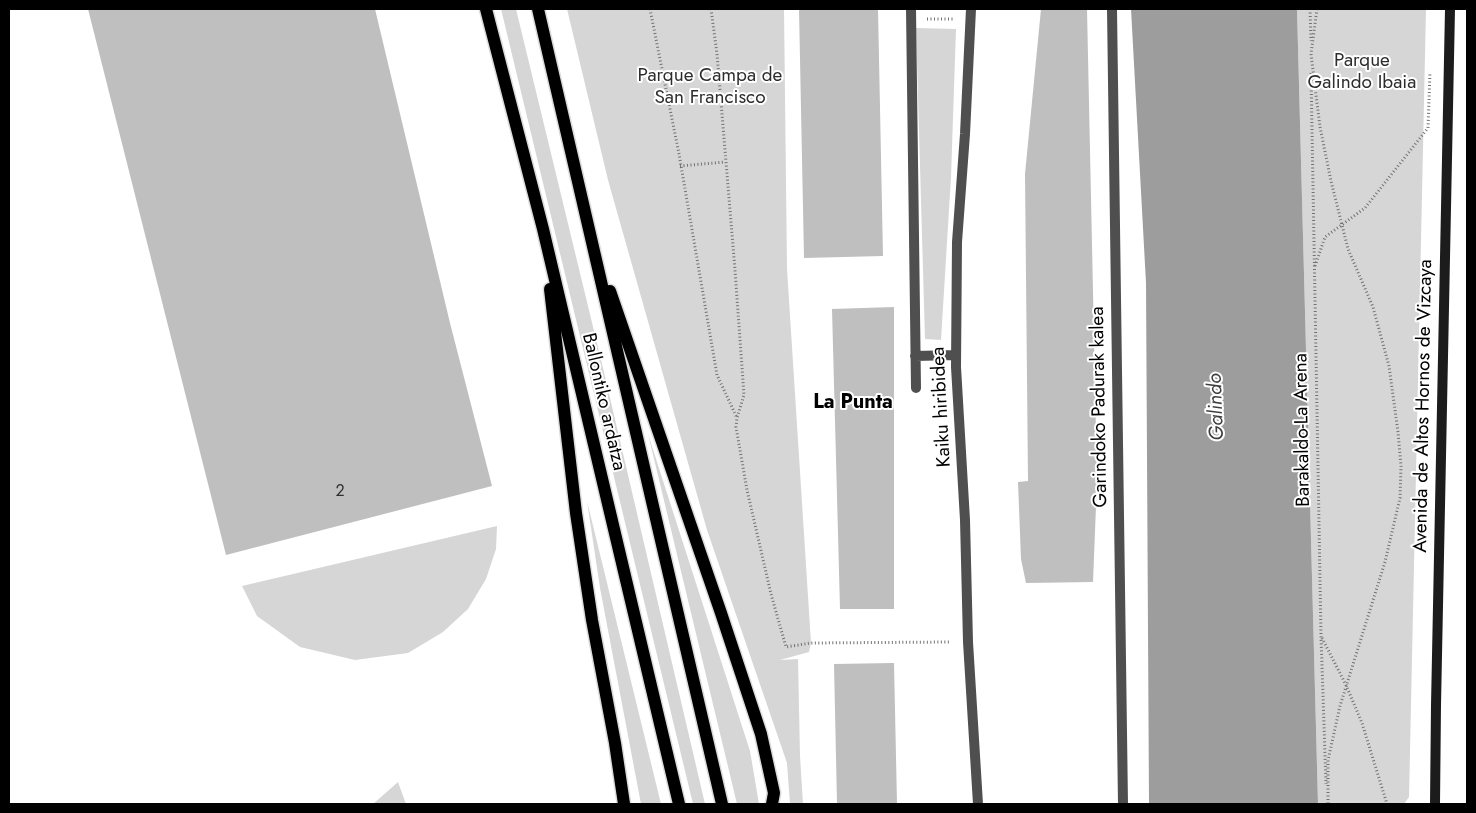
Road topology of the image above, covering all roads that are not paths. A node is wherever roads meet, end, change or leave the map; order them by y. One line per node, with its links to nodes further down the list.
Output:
1 (486, 9): 8 (main road, Ballontiko ardatza)
2 (538, 9): 7 (main road, Ballontiko ardatza)
3 (910, 9): 10 (street, Kaiku hiribidea)
4 (971, 9): 9 (street, Kaiku hiribidea)
5 (1112, 9): 17 (street, Garindoko Padurak kalea)
6 (1450, 9): 18 (main road, Avenida de Altos Hornos de Vizcaya)
7 (588, 225): 14 (main road, Ballontiko ardatza); 15 (main road, Ballontiko ardatza)
8 (543, 229): 12 (main road); 13 (main road, Ballontiko ardatza)
9 (956, 355): 10 (street); 16 (street, Kaiku hiribidea)
10 (916, 356): 11 (street, Kaiku hiribidea)
11 (916, 388)
12 (624, 804)
13 (679, 804)
14 (722, 804)
15 (772, 804)
16 (978, 804)
17 (1123, 804)
18 (1435, 804)

